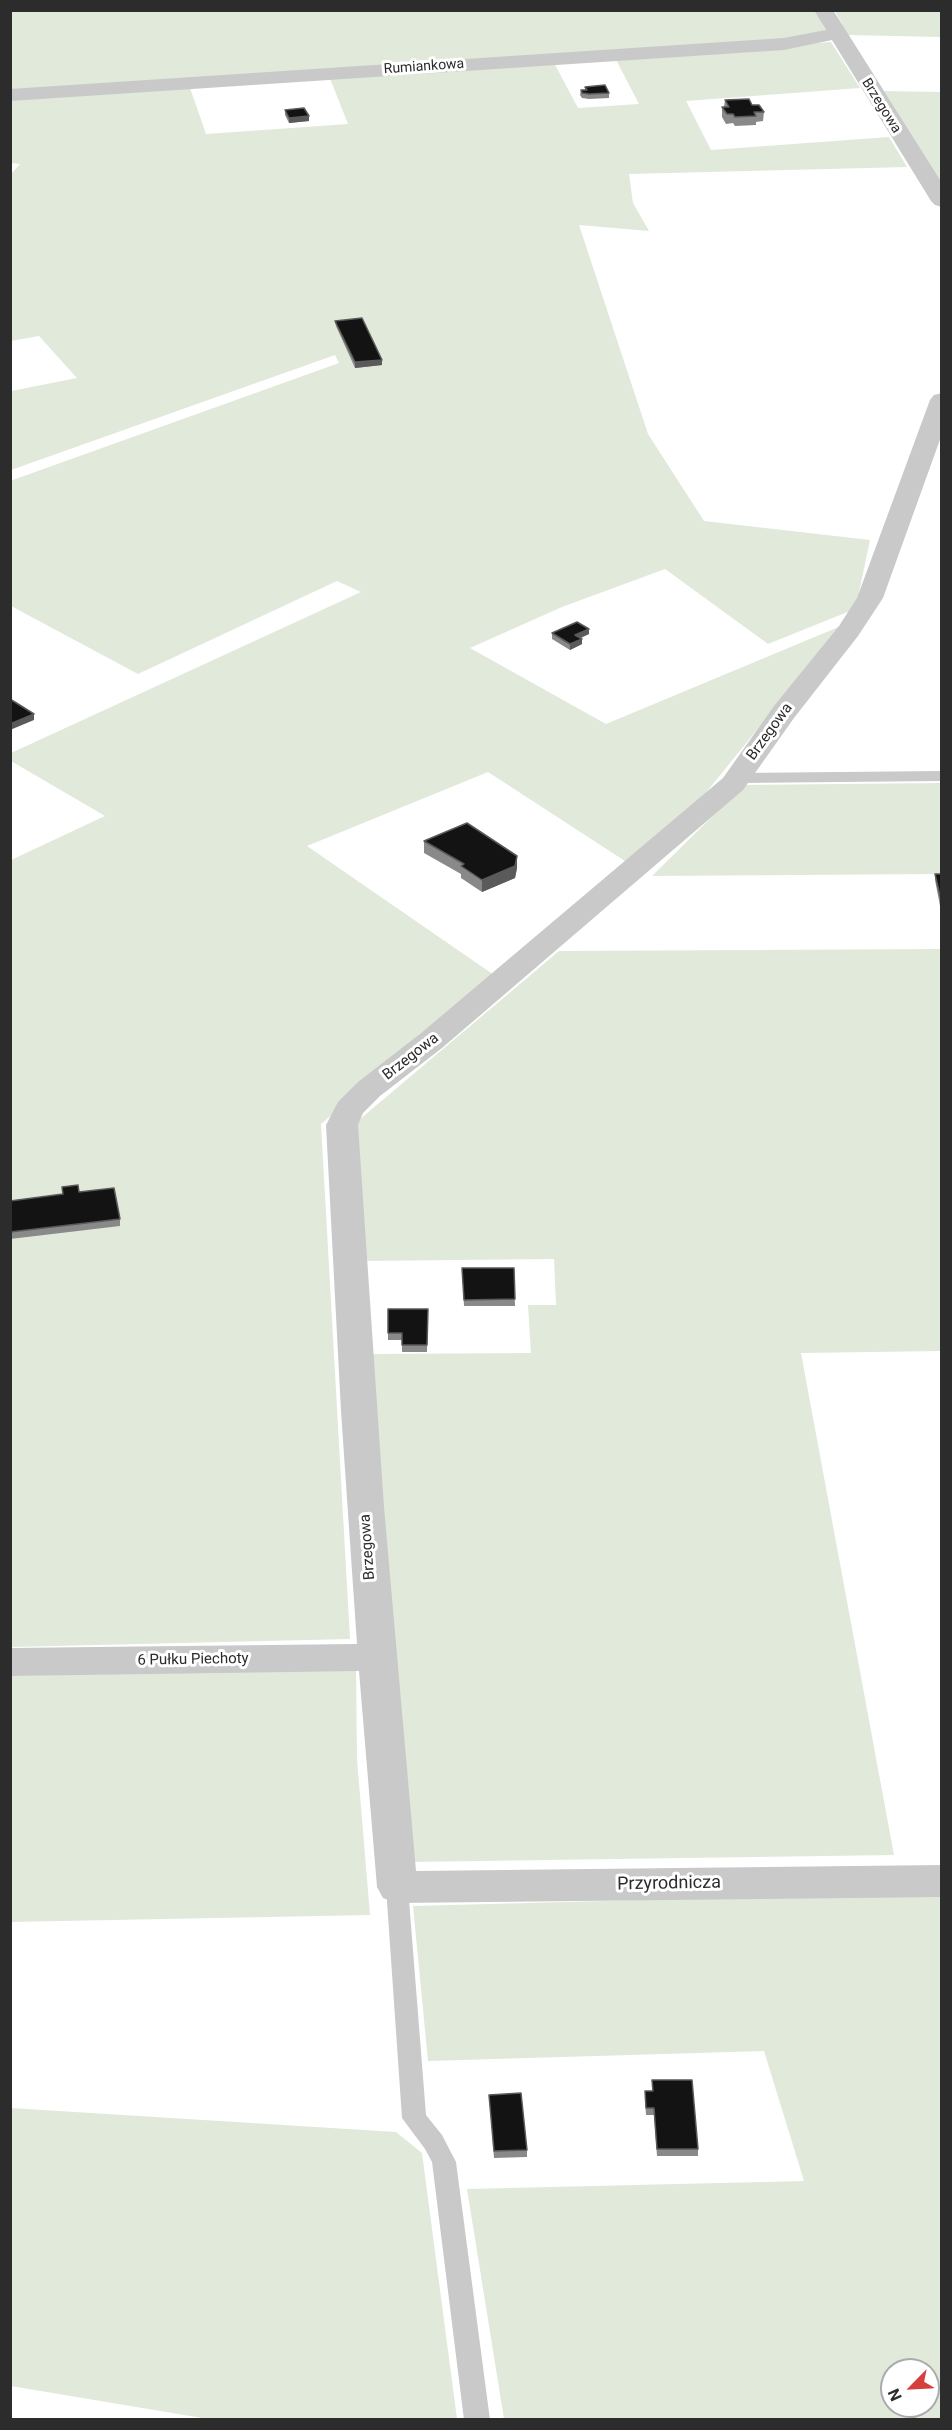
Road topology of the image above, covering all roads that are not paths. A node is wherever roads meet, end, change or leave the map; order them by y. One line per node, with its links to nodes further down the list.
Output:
1 (823, 10): 2 (street, Brzegowa)
2 (837, 33): 3 (street, Rumiankowa); 4 (street, Brzegowa)
3 (10, 95)
4 (942, 201)
5 (942, 400): 7 (street, Brzegowa)
6 (942, 776): 7 (lane)
7 (737, 778): 8 (street, Brzegowa)
8 (376, 1657): 9 (street, 6 Pułku Piechoty); 11 (street, Brzegowa)
9 (10, 1662)
10 (942, 1881): 11 (street, Przyrodnicza)
11 (397, 1887): 12 (lane)
12 (477, 2420)

